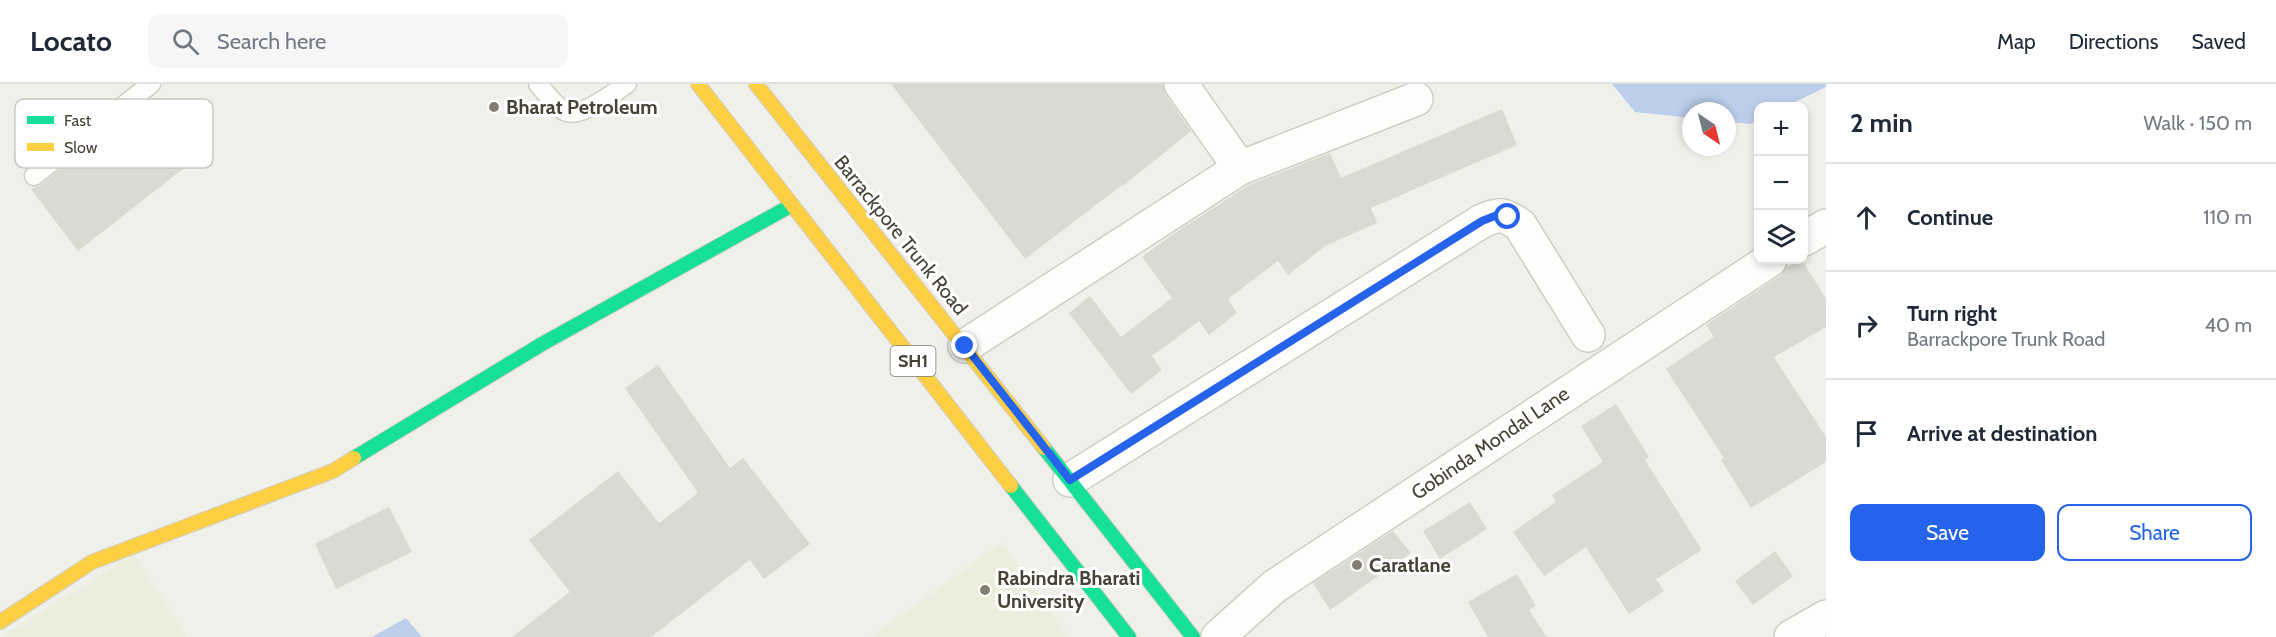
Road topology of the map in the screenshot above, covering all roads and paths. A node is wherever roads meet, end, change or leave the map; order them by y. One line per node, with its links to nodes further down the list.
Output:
1 (151, 84): 7 (lane)
2 (538, 84): 3 (lane)
3 (627, 84)
4 (698, 84): 12 (main road, SH1)
5 (756, 84): 17 (main road, Barrackpore Trunk Road / SH1)
6 (1181, 84): 10 (street)
7 (132, 99)
8 (1416, 99): 10 (street)
9 (44, 168): 11 (lane)
10 (1240, 168): 17 (street)
11 (34, 176)
12 (792, 205): 20 (main road); 21 (main road, SH1)
13 (1826, 226): 14 (street)
14 (1808, 236)
15 (1764, 264): 23 (street, Gobinda Mondal Lane)
16 (1588, 335): 18 (street)
17 (965, 346): 18 (main road, Barrackpore Trunk Road / SH1)
18 (1070, 480): 22 (main road, Barrackpore Trunk Road / SH1)
19 (1826, 617): 24 (street)
20 (0, 622)
21 (1129, 637)
22 (1193, 637)
23 (1218, 637)
24 (1791, 637)

